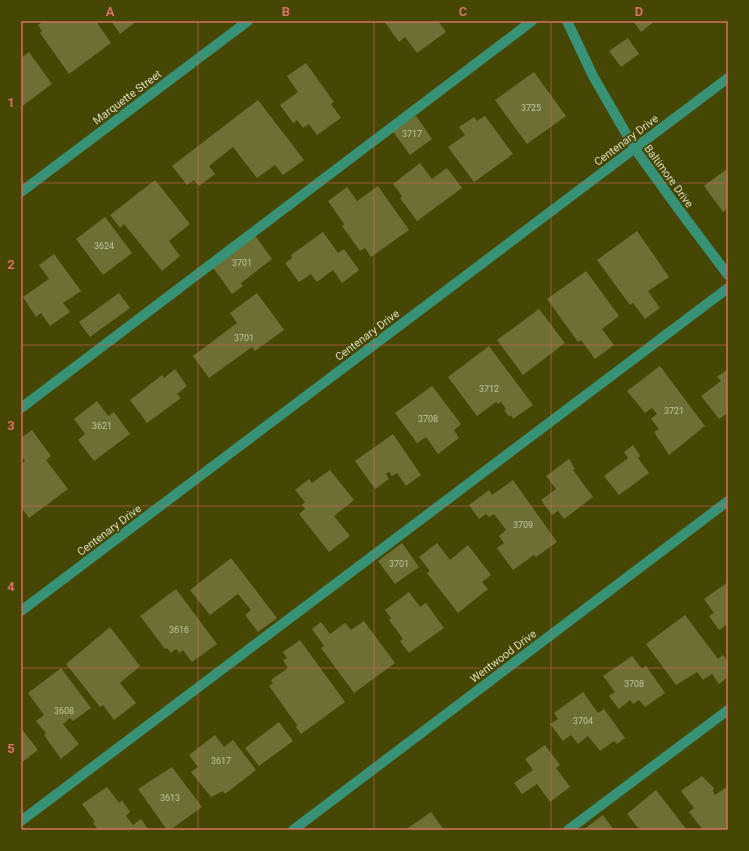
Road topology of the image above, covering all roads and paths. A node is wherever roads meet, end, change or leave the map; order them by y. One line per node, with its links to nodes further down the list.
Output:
1 (248, 21): 6 (street, Marquette Street)
2 (532, 21): 9 (street)
3 (567, 21): 5 (street, Baltimore Drive)
4 (728, 78): 5 (street, Centenary Drive)
5 (635, 149): 7 (street, Baltimore Drive); 11 (street, Centenary Drive)
6 (21, 192)
7 (728, 275)
8 (728, 288): 13 (street)
9 (21, 408)
10 (728, 500): 14 (street, Wentwood Drive)
11 (21, 612)
12 (728, 710): 15 (street)
13 (21, 821)
14 (293, 830)
15 (568, 830)

